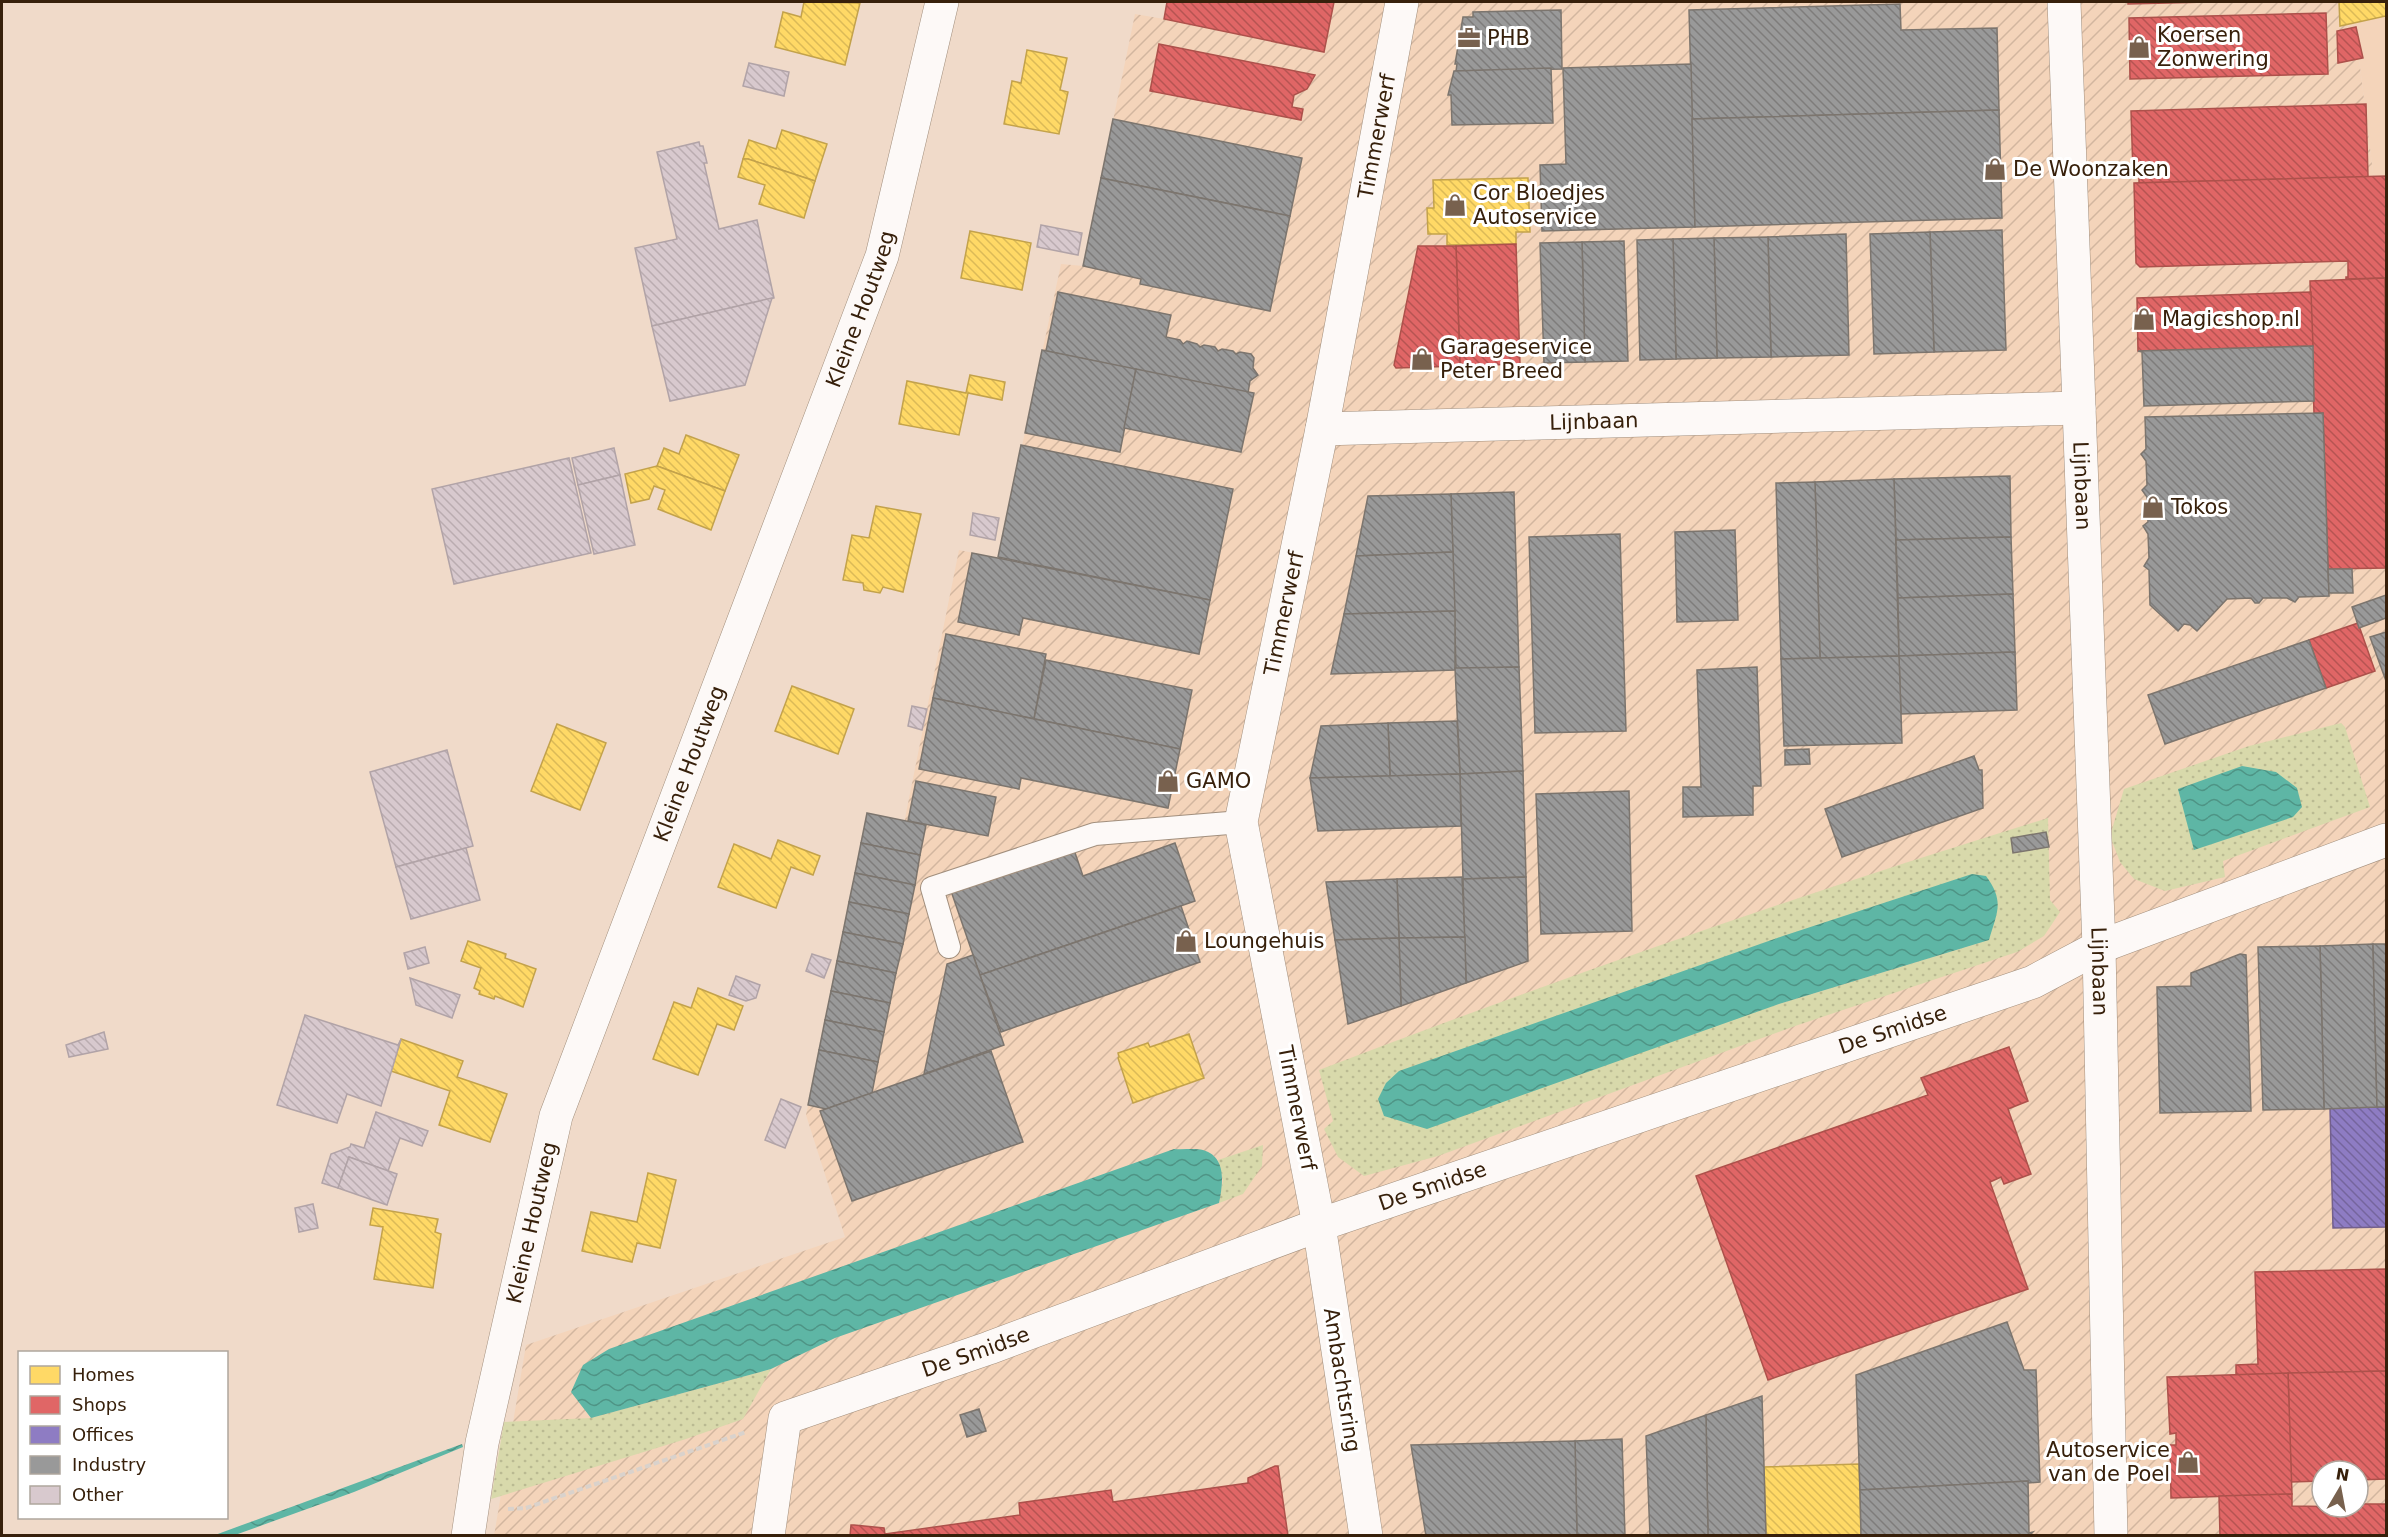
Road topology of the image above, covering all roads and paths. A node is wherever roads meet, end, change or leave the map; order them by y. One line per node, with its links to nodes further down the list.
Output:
1 (942, 2): 12 (street, Kleine Houtweg)
2 (1402, 2): 5 (street, Timmerwerf)
3 (2064, 2): 4 (street, Lijnbaan)
4 (2079, 408): 5 (street, Lijnbaan); 8 (street, Lijnbaan)
5 (1322, 429): 6 (street, Timmerwerf)
6 (1241, 822): 9 (lane); 10 (street, Timmerwerf)
7 (2386, 840): 8 (street, De Smidse)
8 (2099, 946): 10 (street, De Smidse); 15 (street, Lijnbaan)
9 (949, 947)
10 (1319, 1225): 11 (street, De Smidse); 14 (street, Ambachtsring)
11 (785, 1418): 12 (path); 13 (street)
12 (470, 1524)
13 (768, 1536)
14 (1366, 1536)
15 (2111, 1536)

